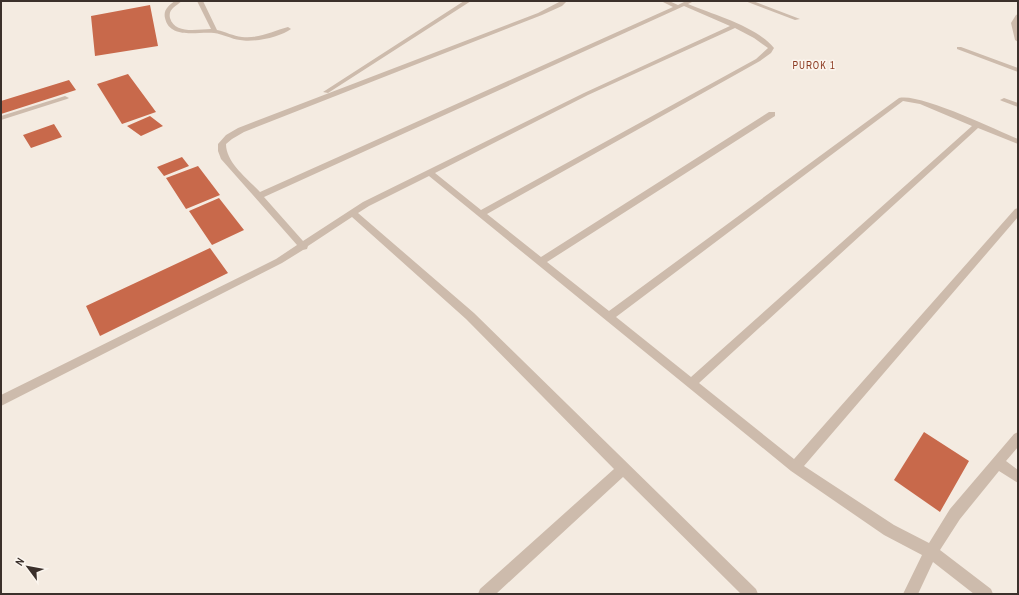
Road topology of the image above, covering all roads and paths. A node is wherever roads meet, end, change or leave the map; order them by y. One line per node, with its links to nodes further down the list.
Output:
1 (179, 1): 13 (street)
2 (200, 1): 13 (street)
3 (468, 1): 19 (street)
4 (564, 1): 19 (street)
5 (664, 1): 8 (street)
6 (691, 1): 8 (street)
7 (748, 1): 10 (street)
8 (680, 6): 11 (street); 26 (street)
9 (1018, 16): 14 (street)
10 (797, 19)
11 (735, 26): 25 (street); 29 (street)
12 (288, 29): 13 (street)
13 (215, 31)
14 (1018, 40)
15 (959, 48): 16 (street)
16 (1018, 70)
17 (65, 98): 22 (street)
18 (1004, 100): 20 (street)
19 (305, 105): 26 (street)
20 (1018, 105)
21 (772, 114): 31 (street)
22 (1, 118)
23 (977, 125): 24 (street); 32 (street); 33 (street)
24 (1018, 142)
25 (430, 173): 28 (street); 29 (street)
26 (259, 196): 30 (street)
27 (1018, 211): 37 (street)
28 (353, 213): 30 (street); 38 (street)
29 (480, 214): 31 (street)
30 (304, 247): 34 (street)
31 (540, 262): 32 (street)
32 (609, 317): 33 (street)
33 (692, 383): 37 (street)
34 (1, 401)
35 (1018, 438): 36 (street)
36 (998, 463): 39 (street); 40 (street)
37 (795, 466): 40 (street)
38 (623, 469): 41 (street); 42 (street)
39 (1018, 477)
40 (931, 552): 43 (street); 44 (street)
41 (485, 594)
42 (752, 594)
43 (910, 594)
44 (986, 594)

